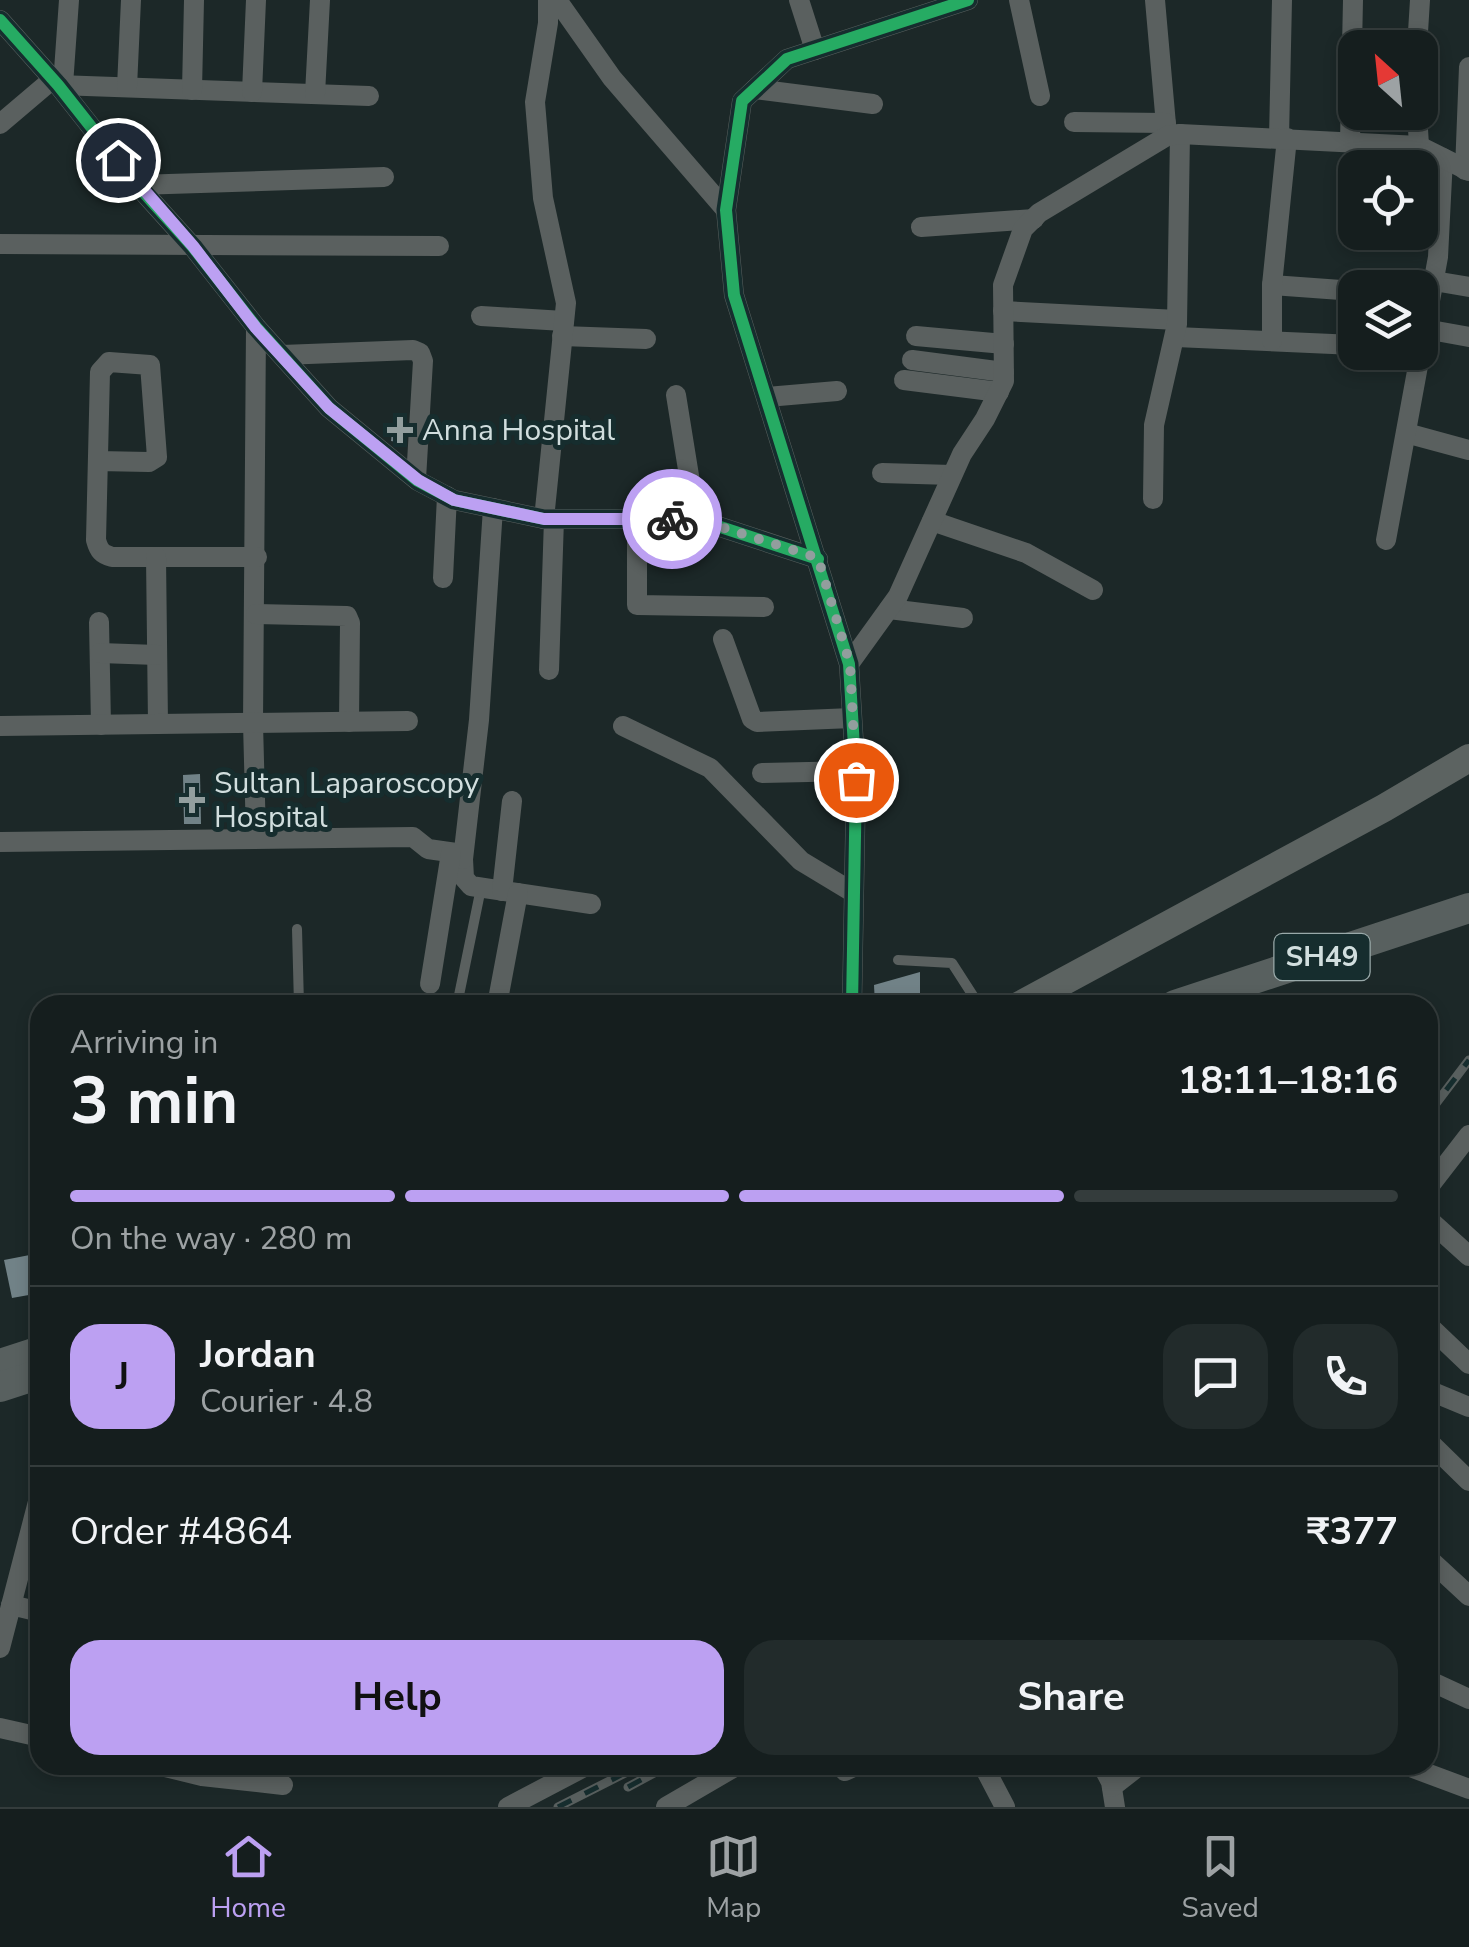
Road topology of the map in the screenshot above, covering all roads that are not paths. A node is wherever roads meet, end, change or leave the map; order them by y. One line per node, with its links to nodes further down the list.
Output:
1 (68, 0): 19 (street)
2 (131, 0): 20 (street)
3 (194, 0): 22 (street)
4 (256, 0): 23 (street)
5 (320, 0): 24 (street)
6 (548, 0): 53 (street)
7 (557, 0): 39 (street)
8 (800, 0): 17 (street)
9 (968, 0): 17 (street)
10 (1019, 0): 26 (street)
11 (1155, 0): 31 (street)
12 (1282, 0): 32 (street)
13 (1353, 0): 33 (street)
14 (1420, 0): 16 (street)
15 (0, 20): 19 (street)
16 (1418, 30)
17 (815, 50): 21 (street)
18 (1469, 67): 36 (street)
19 (58, 83): 20 (street); 29 (street); 38 (street)
20 (126, 87): 22 (street)
21 (755, 89): 27 (street); 39 (street)
22 (192, 90): 23 (street)
23 (252, 92): 24 (street)
24 (315, 94): 25 (street)
25 (369, 96)
26 (1040, 96)
27 (872, 104)
28 (1074, 122): 31 (street)
29 (0, 124)
30 (1418, 130): 34 (street)
31 (1171, 131): 32 (street); 40 (street); 54 (street)
32 (1283, 138): 33 (street); 46 (street)
33 (1350, 141): 34 (street)
34 (1419, 146): 35 (street)
35 (1443, 158): 36 (street); 45 (street)
36 (1467, 170)
37 (384, 177): 38 (street)
38 (138, 185): 43 (street)
39 (726, 210): 68 (street)
40 (1034, 218): 41 (street); 50 (street)
41 (921, 227)
42 (0, 244): 43 (street)
43 (193, 246): 44 (street); 52 (street)
44 (440, 246)
45 (1430, 270)
46 (1272, 284): 48 (street); 59 (street)
47 (1469, 288): 49 (street)
48 (1338, 290)
49 (1438, 290)
50 (1003, 312): 54 (street); 60 (street)
51 (481, 316): 53 (street)
52 (256, 328): 62 (street); 84 (street)
53 (563, 328): 57 (street); 78 (street)
54 (1176, 328): 59 (street); 76 (street)
55 (916, 336): 60 (street)
56 (1469, 337): 58 (street)
57 (646, 339)
58 (1438, 340)
59 (1272, 342): 61 (street)
60 (1004, 344): 65 (street)
61 (1338, 344)
62 (282, 354): 74 (street); 74 (street)
63 (908, 370): 65 (street)
64 (1417, 370): 69 (street)
65 (1001, 382): 73 (street)
66 (837, 391): 68 (street)
67 (676, 395): 80 (street)
68 (767, 397): 85 (street)
69 (1406, 434): 70 (street); 82 (street)
70 (1469, 450)
71 (98, 461): 71 (street); 83 (street)
72 (882, 473): 73 (street)
73 (952, 476): 81 (street)
74 (416, 479): 75 (street)
75 (446, 496): 77 (street); 86 (street)
76 (1153, 499)
77 (493, 508): 78 (street); 112 (street)
78 (549, 519): 79 (street); 97 (street)
79 (637, 519): 80 (street); 88 (street)
80 (696, 519): 85 (street)
81 (932, 521): 87 (street); 89 (street)
82 (1386, 540)
83 (156, 557): 84 (street); 95 (street)
84 (257, 557): 90 (street)
85 (818, 558): 96 (street)
86 (443, 578)
87 (1093, 590)
88 (764, 607)
89 (889, 609): 91 (street); 96 (street)
90 (256, 614): 100 (street); 101 (street)
91 (963, 618)
92 (99, 622): 94 (street)
93 (723, 639): 98 (street)
94 (100, 653): 95 (street); 103 (street)
95 (158, 656): 102 (street)
96 (850, 664): 98 (street)
97 (550, 670)
98 (852, 718): 107 (street)
99 (408, 721): 100 (street)
100 (349, 722): 101 (street)
101 (253, 723): 102 (street); 110 (street)
102 (158, 724): 103 (street)
103 (100, 725): 104 (street)
104 (0, 726)
105 (623, 726): 114 (street)
106 (1469, 758): 125 (main road)
107 (855, 772): 108 (street); 114 (street)
108 (762, 773)
109 (512, 801): 113 (street)
110 (256, 837): 111 (street); 112 (street)
111 (0, 842)
112 (457, 856): 113 (street); 119 (street)
113 (501, 890): 115 (street); 121 (lane); 122 (street)
114 (854, 894): 123 (street)
115 (591, 904)
116 (1469, 908): 126 (main road, SH49)
117 (297, 929): 120 (lane)
118 (898, 960): 124 (lane)
119 (430, 984)
120 (300, 995)
121 (461, 995)
122 (497, 995)
123 (852, 995)
124 (973, 995)
125 (1038, 995)
126 (1205, 995)
127 (1469, 1135): 128 (street)
128 (1452, 1156): 129 (street); 130 (street)
129 (1469, 1172)
130 (1438, 1175)
131 (1438, 1228): 132 (street)
132 (1469, 1256)
133 (1438, 1335): 136 (street)
134 (30, 1354): 135 (main road)
135 (0, 1364)
136 (1469, 1364)
137 (30, 1377): 138 (main road)
138 (0, 1387)
139 (1438, 1394): 140 (street)
140 (1469, 1407)
141 (1438, 1451): 142 (street)
142 (1469, 1481)
143 (30, 1532): 146 (street)
144 (1438, 1567): 145 (street)
145 (1469, 1596)
146 (11, 1605): 147 (street); 148 (street)
147 (30, 1610)
148 (0, 1648)
149 (1438, 1684): 150 (street)
150 (1469, 1698)
151 (0, 1728): 152 (street)
152 (30, 1736)
153 (198, 1775): 159 (street)
154 (569, 1775): 162 (street)
155 (721, 1775): 163 (street)
156 (987, 1775): 164 (street)
157 (1132, 1775): 161 (street)
158 (1432, 1775): 160 (street)
159 (283, 1786)
160 (1469, 1789)
161 (1114, 1797)
162 (508, 1807)
163 (666, 1807)
164 (1004, 1807)

